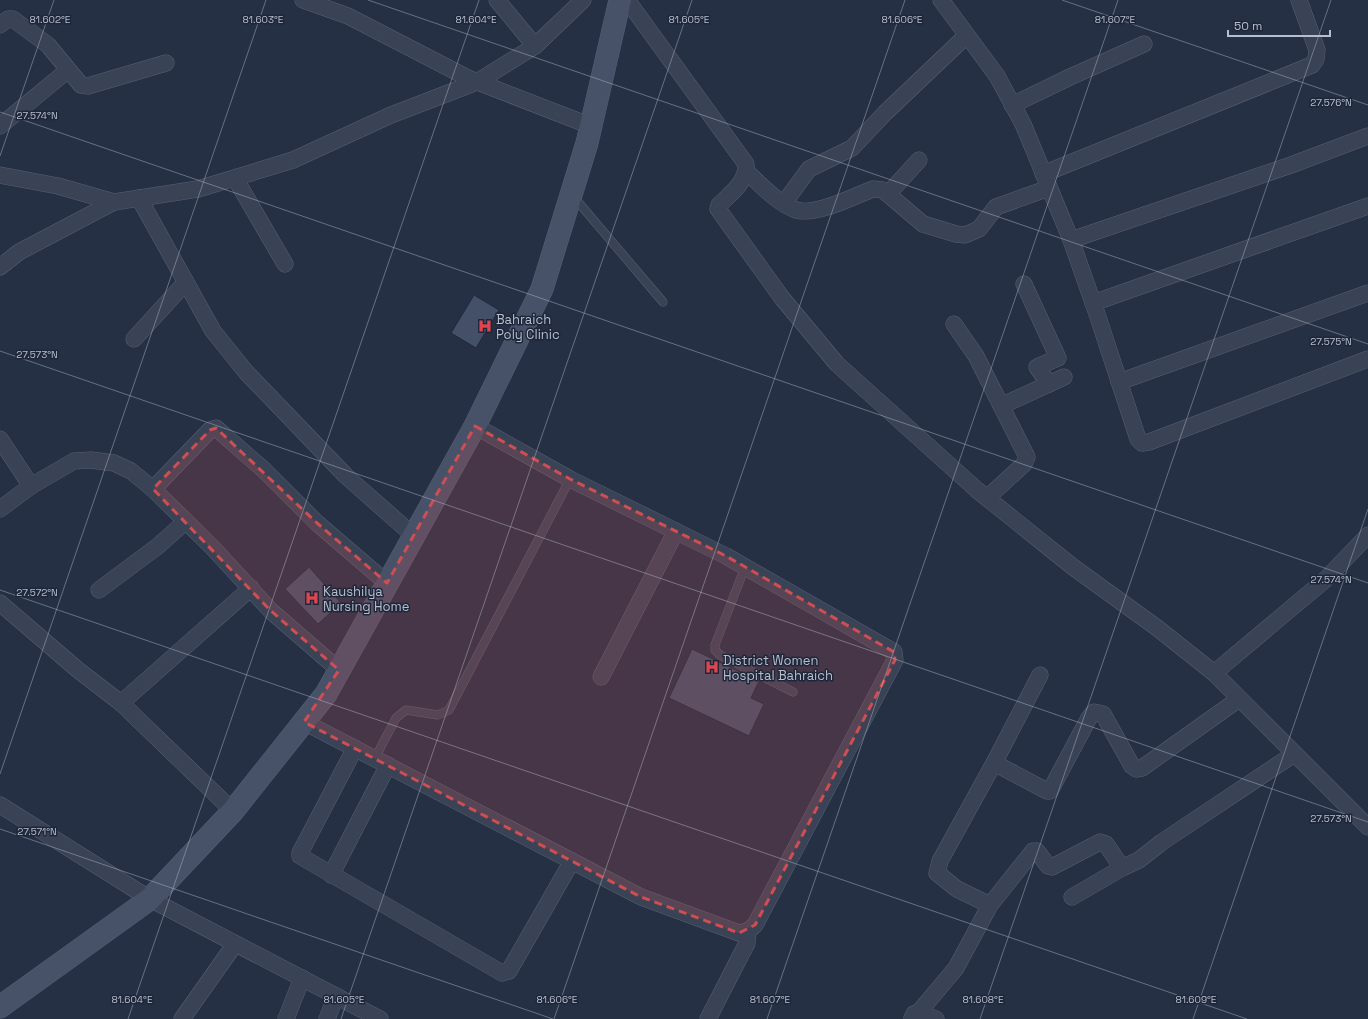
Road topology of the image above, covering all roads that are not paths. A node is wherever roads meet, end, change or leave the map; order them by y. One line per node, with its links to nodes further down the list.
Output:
1 (303, 0): 14 (street)
2 (497, 0): 11 (street)
3 (583, 0): 11 (street)
4 (620, 0): 17 (main road)
5 (627, 0): 21 (street)
6 (941, 0): 9 (street)
7 (1299, 0): 23 (street)
8 (0, 25): 13 (street)
9 (966, 36): 15 (street); 28 (street)
10 (1144, 44): 15 (street)
11 (535, 46): 14 (street)
12 (166, 63): 13 (street)
13 (68, 70): 16 (street)
14 (477, 82): 17 (street); 22 (street)
15 (1012, 105): 23 (street)
16 (0, 126)
17 (591, 126): 24 (main road)
18 (1368, 136): 30 (street)
19 (919, 160): 25 (street)
20 (2, 171): 27 (street)
21 (747, 172): 28 (street); 50 (street)
22 (235, 178): 26 (street); 31 (street)
23 (1046, 181): 25 (street); 30 (street)
24 (571, 194): 36 (lane); 45 (main road)
25 (888, 194): 28 (street)
26 (138, 198): 27 (street); 33 (street)
27 (114, 202): 32 (street)
28 (784, 204)
29 (1368, 206): 37 (street)
30 (1071, 240): 37 (street)
31 (285, 264)
32 (0, 267)
33 (186, 282): 39 (street); 55 (street)
34 (1024, 284): 43 (street)
35 (1368, 293): 42 (street)
36 (663, 302)
37 (1093, 303): 42 (street)
38 (954, 324): 44 (street)
39 (134, 339)
40 (1368, 359): 42 (street)
41 (1064, 377): 43 (street)
42 (1119, 382)
43 (1049, 384): 44 (street)
44 (1001, 406): 50 (street)
45 (475, 426): 47 (street); 55 (main road)
46 (0, 439): 48 (street)
47 (570, 479): 53 (street); 71 (lane)
48 (31, 486): 49 (street); 51 (street)
49 (153, 489): 52 (street); 57 (street)
50 (987, 498): 62 (street)
51 (0, 509)
52 (185, 522): 58 (street); 59 (street)
53 (676, 531): 56 (street); 64 (street)
54 (1368, 535): 62 (street)
55 (414, 536): 57 (main road)
56 (745, 566): 65 (lane); 82 (street)
57 (387, 583): 61 (main road)
58 (251, 588): 61 (street); 67 (street)
59 (99, 590)
60 (0, 603): 67 (street)
61 (339, 670): 68 (main road)
62 (1214, 674): 66 (street)
63 (1040, 676): 72 (street)
64 (601, 677)
65 (793, 692)
66 (1239, 698): 70 (street); 72 (street)
67 (121, 703): 74 (street)
68 (304, 722): 69 (street); 74 (main road)
69 (355, 748): 71 (street); 78 (street)
70 (1294, 754): 75 (street); 77 (street)
71 (381, 762): 76 (street); 78 (street)
72 (994, 763): 81 (street)
73 (0, 805): 80 (street)
74 (233, 811): 80 (main road)
75 (1368, 826)
76 (572, 861): 78 (street); 82 (street)
77 (1122, 868): 79 (street); 81 (street)
78 (331, 875)
79 (1072, 897)
80 (150, 899): 83 (street); 86 (main road)
81 (990, 905): 87 (street)
82 (748, 931): 92 (street)
83 (235, 944): 84 (street); 88 (street)
84 (302, 978): 85 (street); 89 (street)
85 (336, 996): 90 (street); 91 (street)
86 (0, 1007)
87 (915, 1015): 93 (street)
88 (182, 1019)
89 (286, 1019)
90 (327, 1019)
91 (380, 1019)
92 (708, 1019)
93 (936, 1019)

